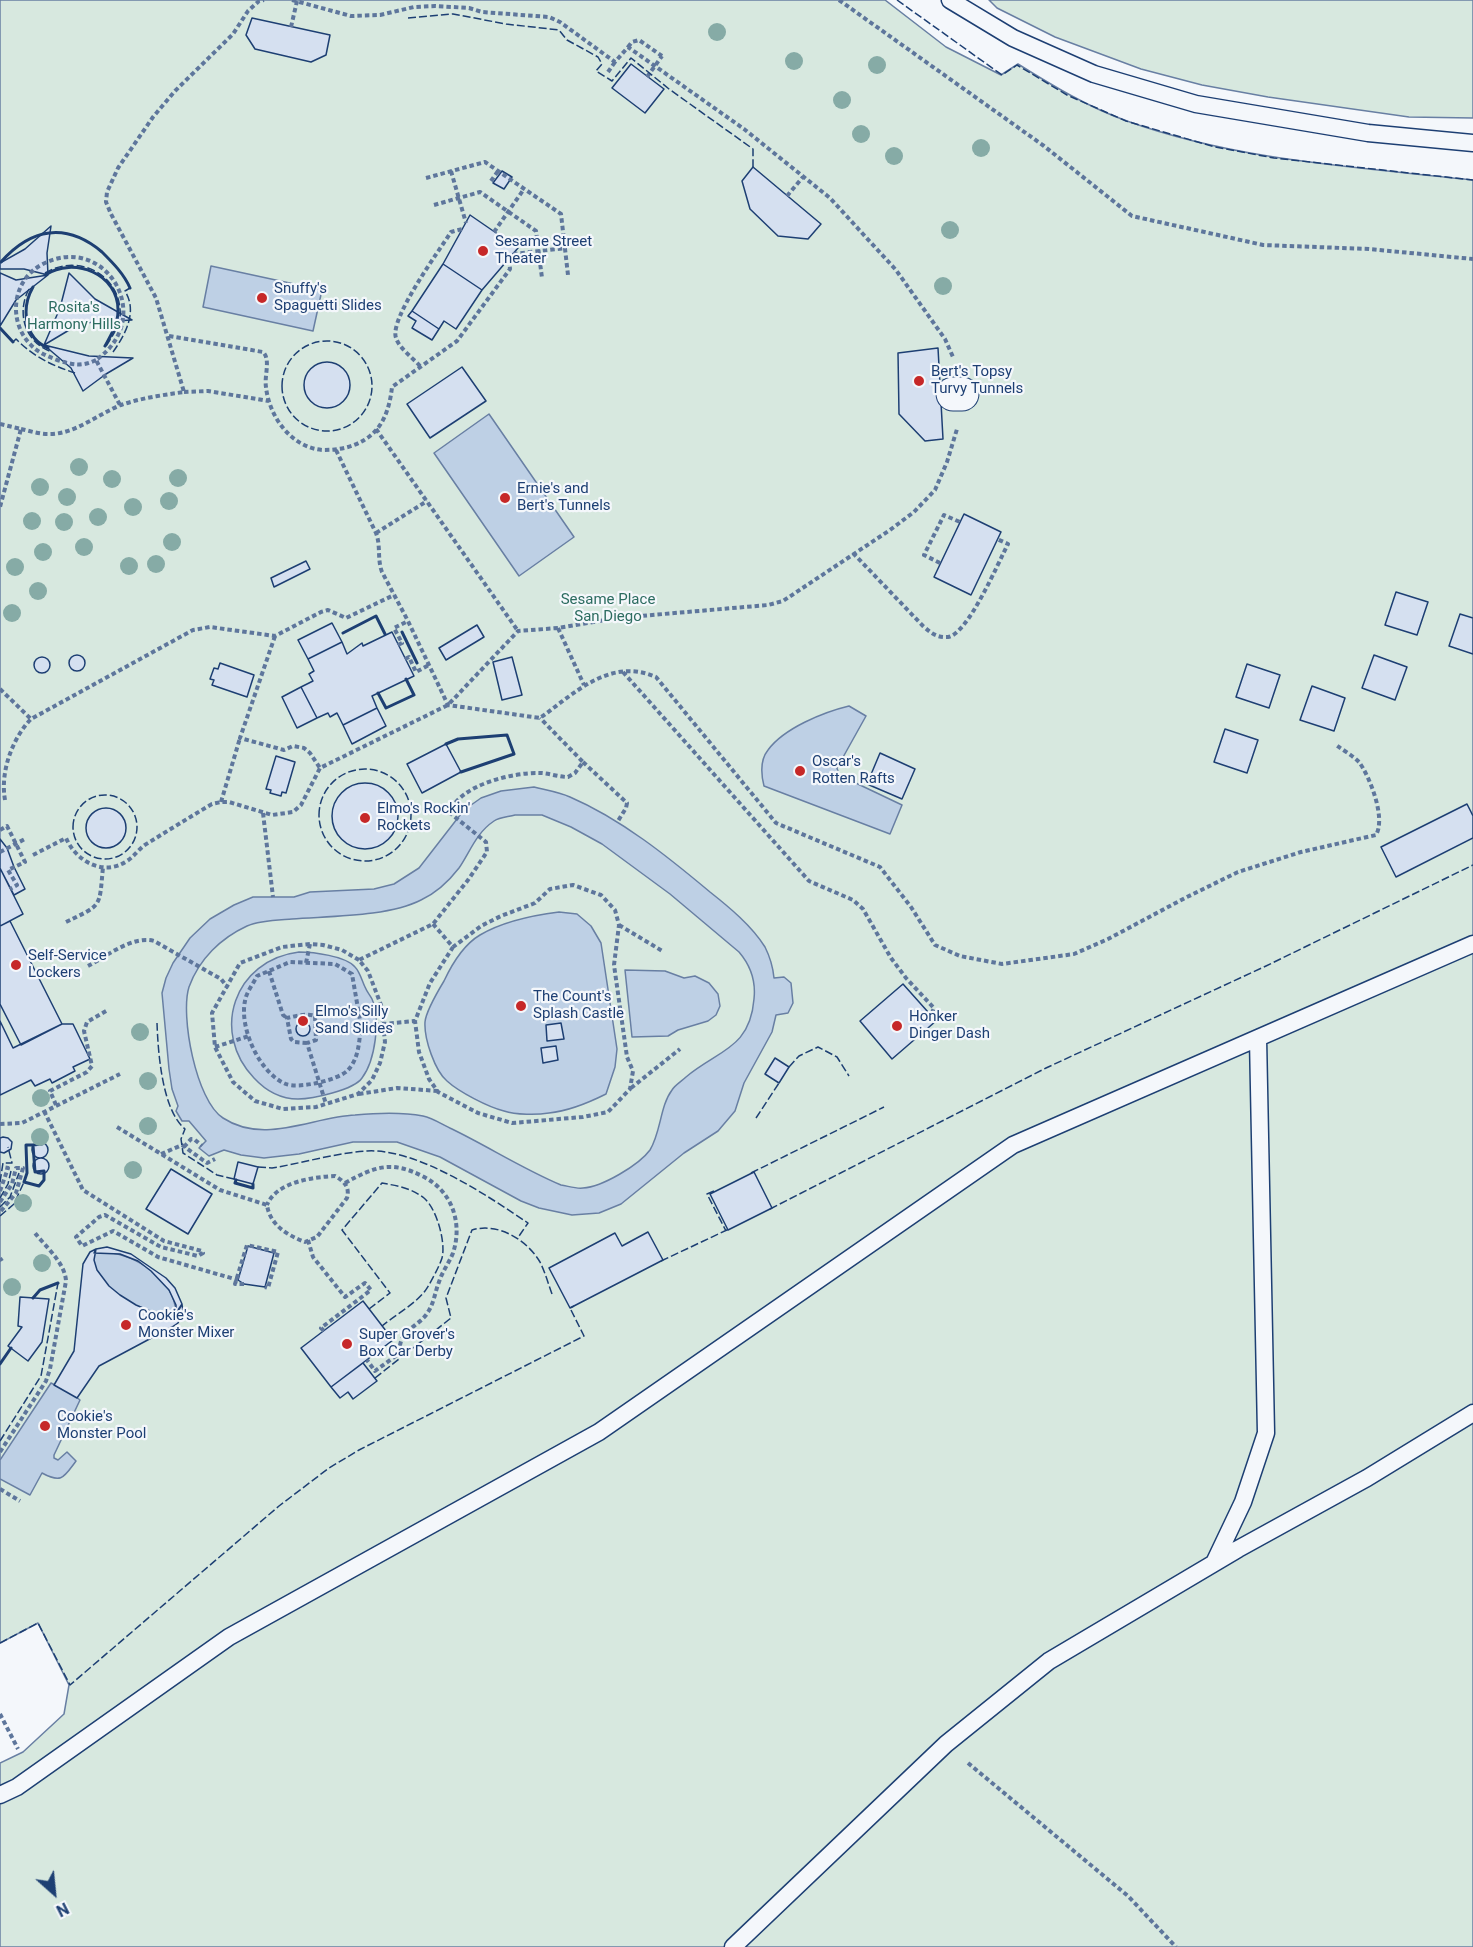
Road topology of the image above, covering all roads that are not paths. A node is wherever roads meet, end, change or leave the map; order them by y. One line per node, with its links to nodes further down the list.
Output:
1 (950, 0): 2 (lane)
2 (1473, 143)
3 (1473, 944): 4 (lane)
4 (1258, 1038): 6 (lane); 7 (lane)
5 (1473, 1413): 6 (lane)
6 (1213, 1564): 8 (lane)
7 (0, 1795)
8 (733, 1947)

